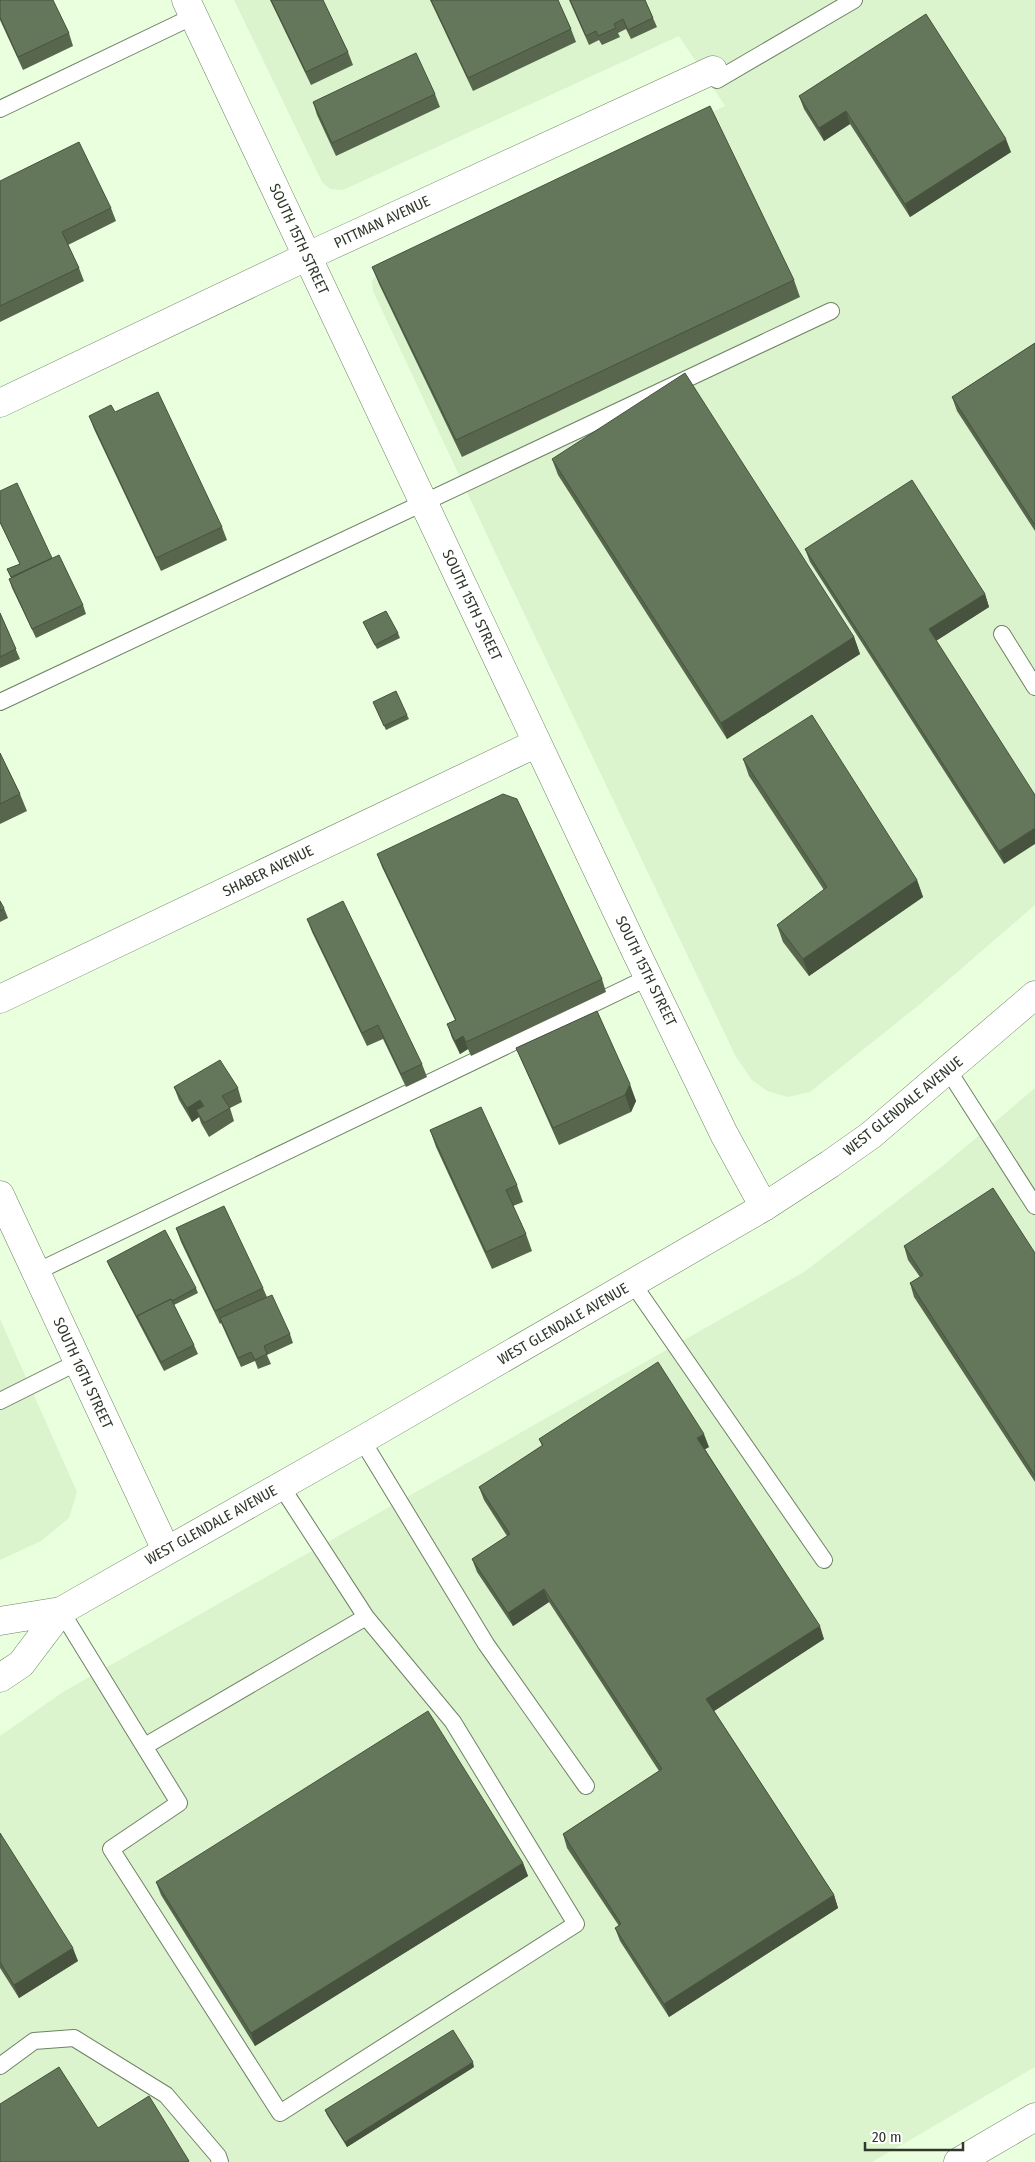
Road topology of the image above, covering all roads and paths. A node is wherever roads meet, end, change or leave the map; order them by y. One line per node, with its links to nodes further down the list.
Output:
1 (854, 0): 3 (lane)
2 (190, 8): 4 (lane); 5 (street, SOUTH 15TH STREET)
3 (712, 70): 5 (street, PITTMAN AVENUE)
4 (0, 109)
5 (308, 256): 7 (street, PITTMAN AVENUE); 8 (street, SOUTH 15TH STREET)
6 (831, 311): 8 (lane)
7 (0, 403)
8 (424, 503): 11 (lane); 12 (street, SOUTH 15TH STREET)
9 (1002, 634): 10 (lane)
10 (1035, 687)
11 (0, 702)
12 (537, 743): 13 (street, SOUTH 15TH STREET); 15 (street, SHABER AVENUE)
13 (649, 977): 19 (street, SOUTH 15TH STREET); 20 (lane)
14 (1035, 995): 16 (street, WEST GLENDALE AVENUE)
15 (0, 1000)
16 (948, 1070): 18 (lane); 19 (street, WEST GLENDALE AVENUE)
17 (0, 1195): 20 (street, SOUTH 16TH STREET)
18 (1035, 1206)
19 (764, 1207): 21 (street, WEST GLENDALE AVENUE)
20 (36, 1272): 22 (street, SOUTH 16TH STREET)
21 (633, 1284): 24 (street, WEST GLENDALE AVENUE); 27 (lane)
22 (78, 1362): 23 (lane); 26 (street, SOUTH 16TH STREET)
23 (0, 1402)
24 (362, 1440): 25 (street, WEST GLENDALE AVENUE); 33 (lane)
25 (280, 1486): 26 (street, WEST GLENDALE AVENUE); 29 (lane)
26 (166, 1550): 28 (street, WEST GLENDALE AVENUE)
27 (824, 1560)
28 (61, 1611): 30 (street, WEST GLENDALE AVENUE); 31 (street, WEST GLENDALE AVENUE); 32 (lane)
29 (366, 1618): 32 (lane); 32 (lane)
30 (0, 1621)
31 (0, 1678)
32 (145, 1746)
33 (586, 1786)
34 (0, 2066): 36 (lane)
35 (1035, 2118): 37 (street)
36 (220, 2162)
37 (958, 2162)

